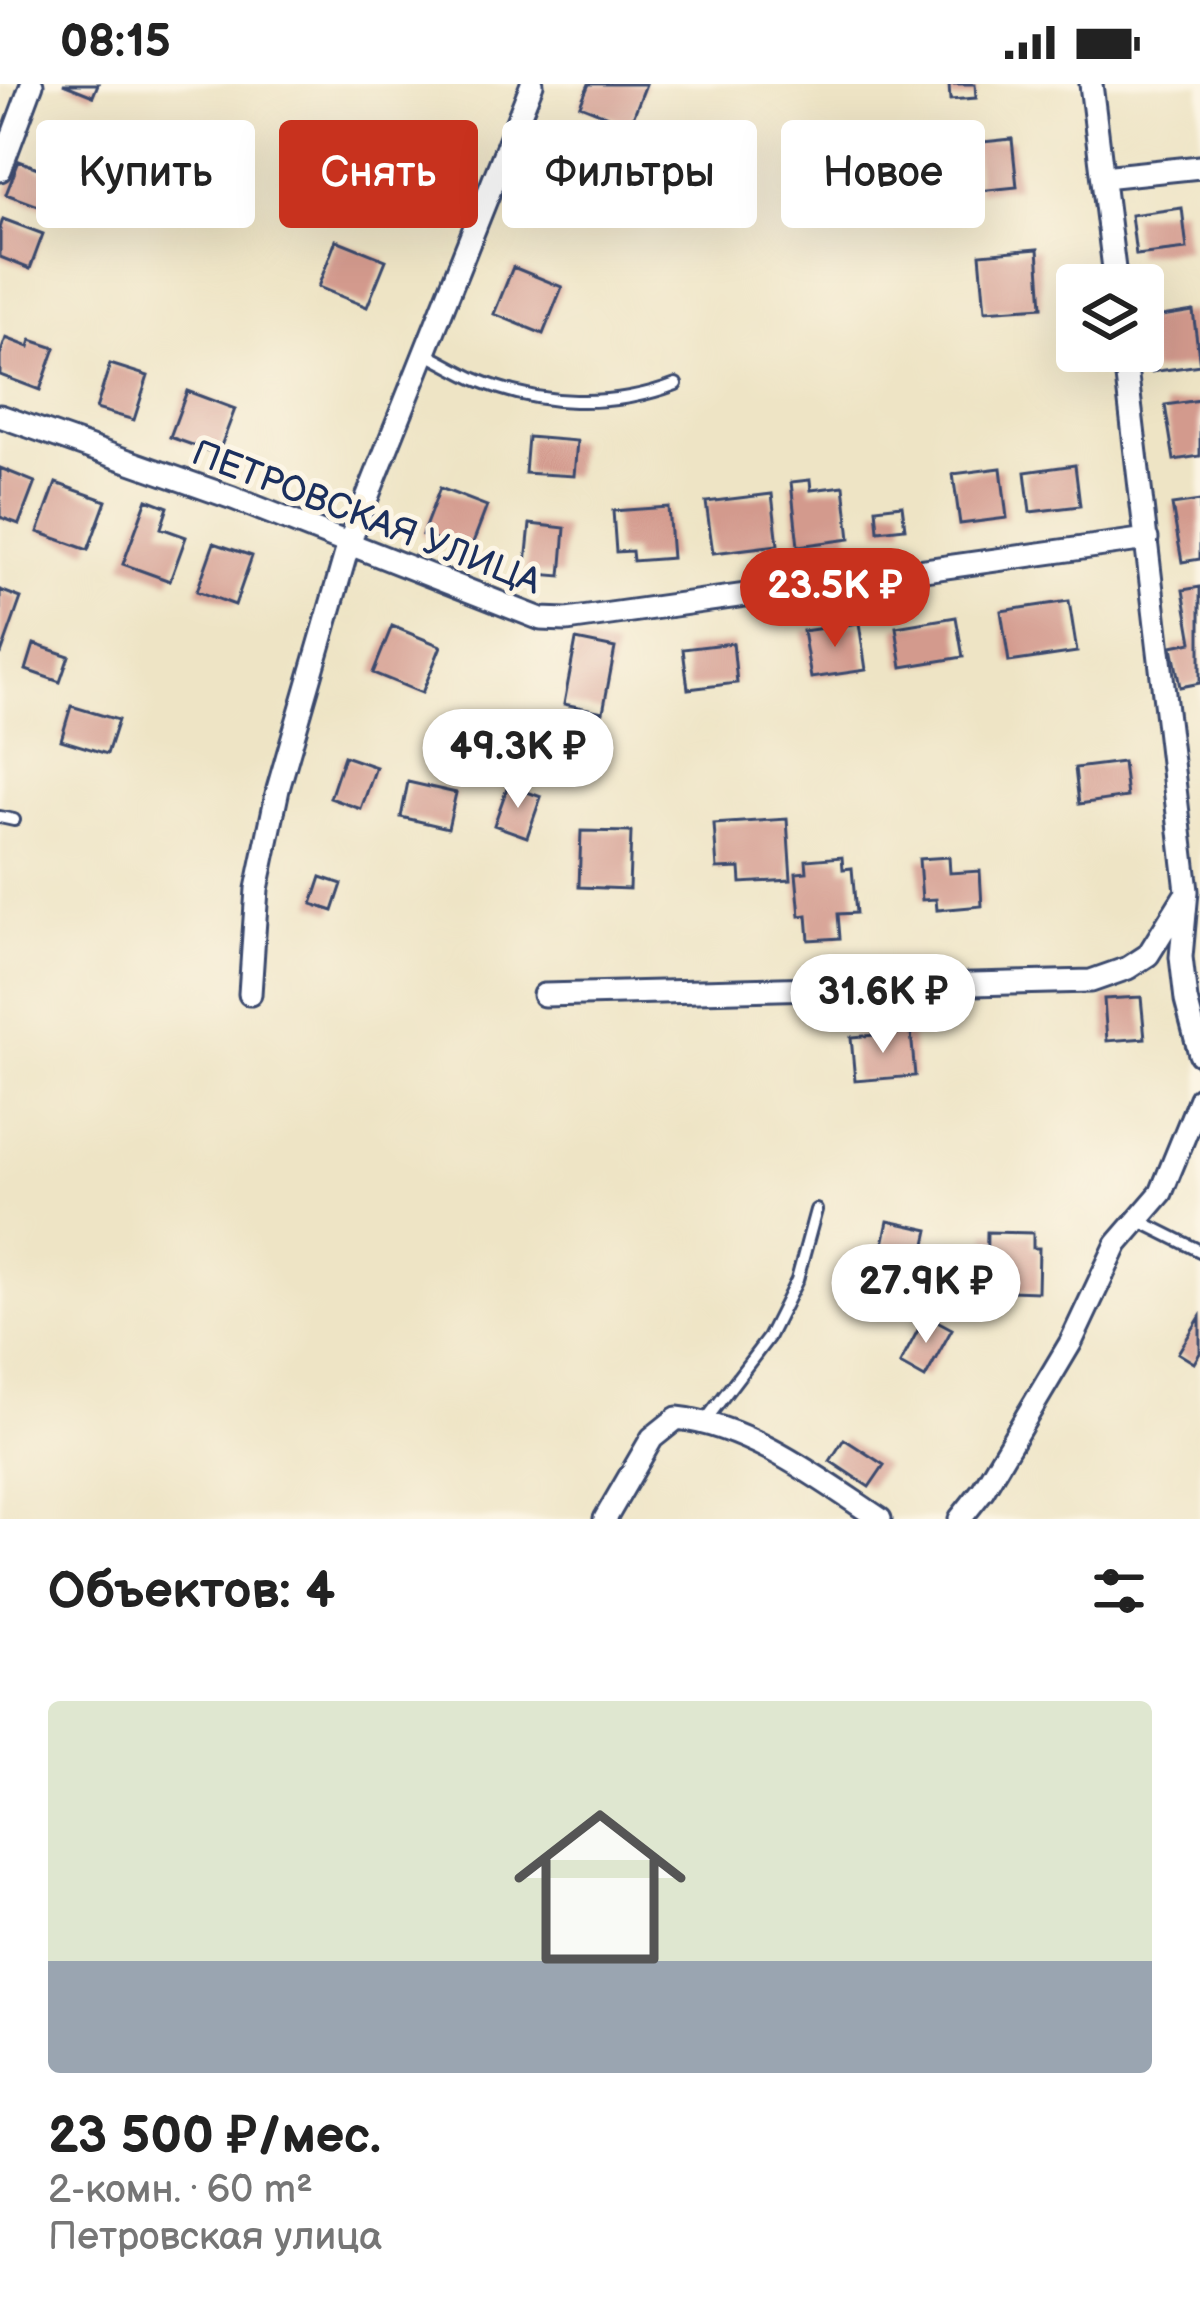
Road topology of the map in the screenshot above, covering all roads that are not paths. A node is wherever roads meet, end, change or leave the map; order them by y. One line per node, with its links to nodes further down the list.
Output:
1 (32, 84): 5 (street)
2 (532, 84): 8 (street)
3 (1091, 84): 6 (street)
4 (1200, 167): 6 (street)
5 (0, 170)
6 (1103, 177): 7 (street)
7 (1113, 264)
8 (425, 353): 10 (lane); 13 (street)
9 (1127, 372): 12 (street)
10 (676, 384)
11 (0, 416): 13 (street, ПЕТРОВСКАЯ УЛИЦА)
12 (1147, 539): 13 (street, ПЕТРОВСКАЯ УЛИЦА); 16 (street)
13 (349, 542): 17 (street)
14 (0, 817): 15 (lane)
15 (14, 820)
16 (1194, 890): 18 (street); 19 (street)
17 (250, 994)
18 (544, 995)
19 (1200, 1054)
20 (1200, 1098): 22 (street)
21 (816, 1210): 24 (lane)
22 (1138, 1220): 23 (lane); 27 (street)
23 (1200, 1251)
24 (705, 1421): 25 (street); 26 (street)
25 (605, 1519)
26 (880, 1519)
27 (960, 1519)

